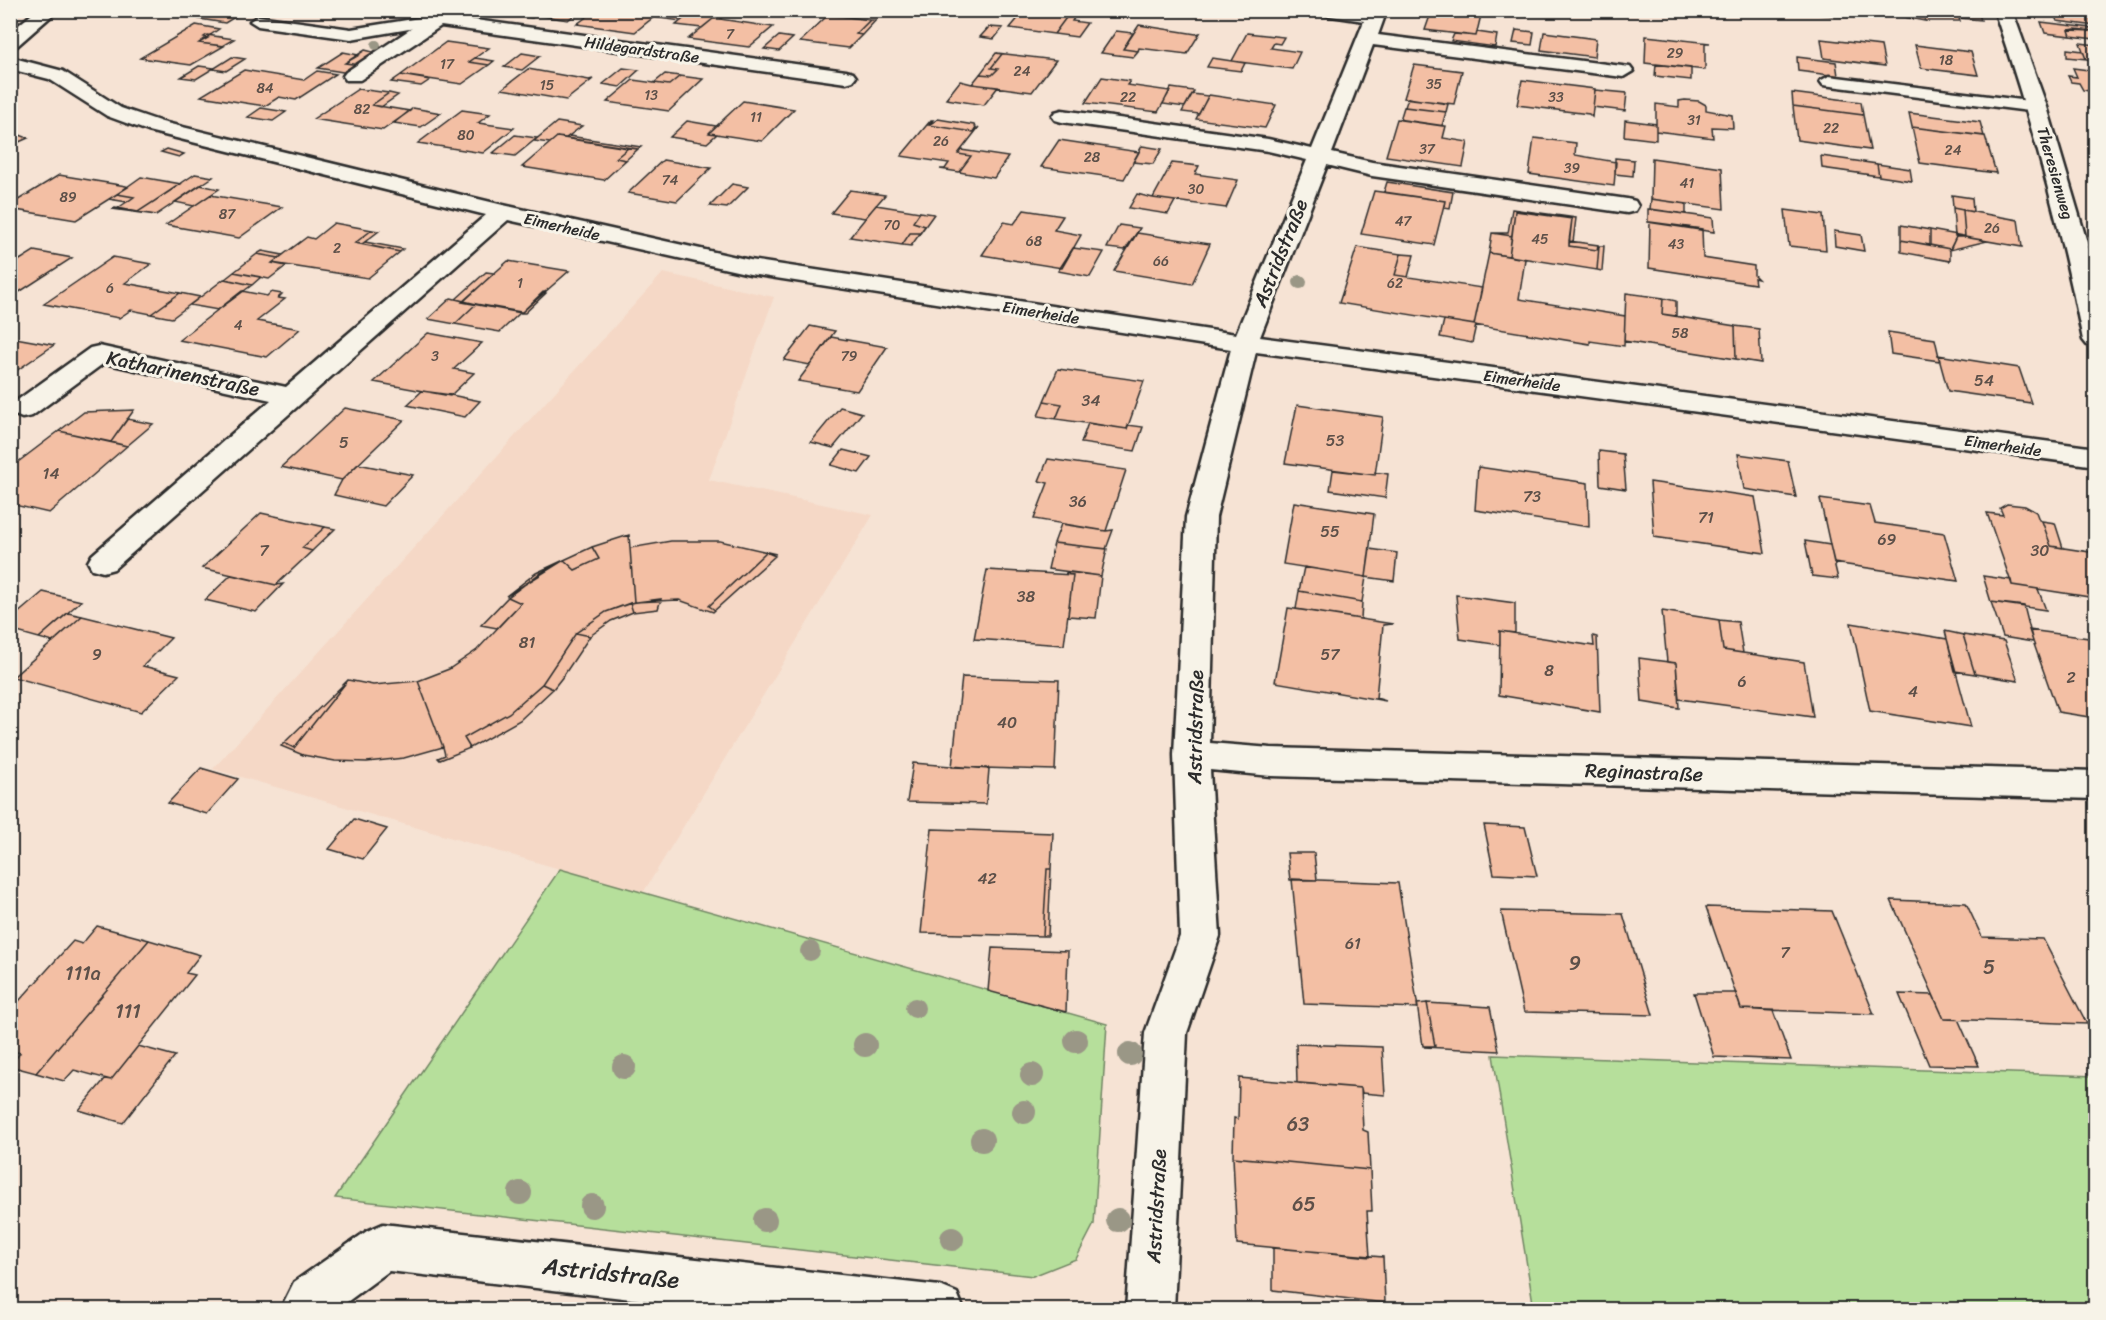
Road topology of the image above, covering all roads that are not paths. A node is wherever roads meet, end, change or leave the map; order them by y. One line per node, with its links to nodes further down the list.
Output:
1 (49, 10): 8 (street)
2 (1324, 10): 4 (street)
3 (2003, 10): 14 (street, Theresienweg)
4 (1376, 14): 7 (street, Astridstraße)
5 (445, 15): 6 (lane); 11 (street); 12 (street, Hildegardstraße)
6 (258, 21)
7 (1367, 39): 10 (street); 16 (street, Astridstraße)
8 (10, 42)
9 (10, 63): 18 (street, Eimerheide)
10 (1623, 71)
11 (353, 76)
12 (846, 77)
13 (1829, 81): 14 (lane)
14 (2037, 107): 19 (street, Theresienweg)
15 (1062, 116): 16 (street)
16 (1318, 157): 17 (street); 20 (street, Astridstraße)
17 (1627, 206)
18 (503, 212): 20 (street, Eimerheide); 21 (street, Katharinenstraße)
19 (2096, 340)
20 (1245, 343): 23 (street, Eimerheide); 25 (street, Astridstraße)
21 (290, 396): 22 (street, Katharinenstraße); 24 (street, Katharinenstraße)
22 (22, 410)
23 (2096, 457)
24 (103, 562)
25 (1192, 755): 26 (street, Reginastraße); 29 (street, Astridstraße)
26 (2096, 785)
27 (304, 1310): 28 (street, Astridstraße)
28 (940, 1310)
29 (1150, 1310)

